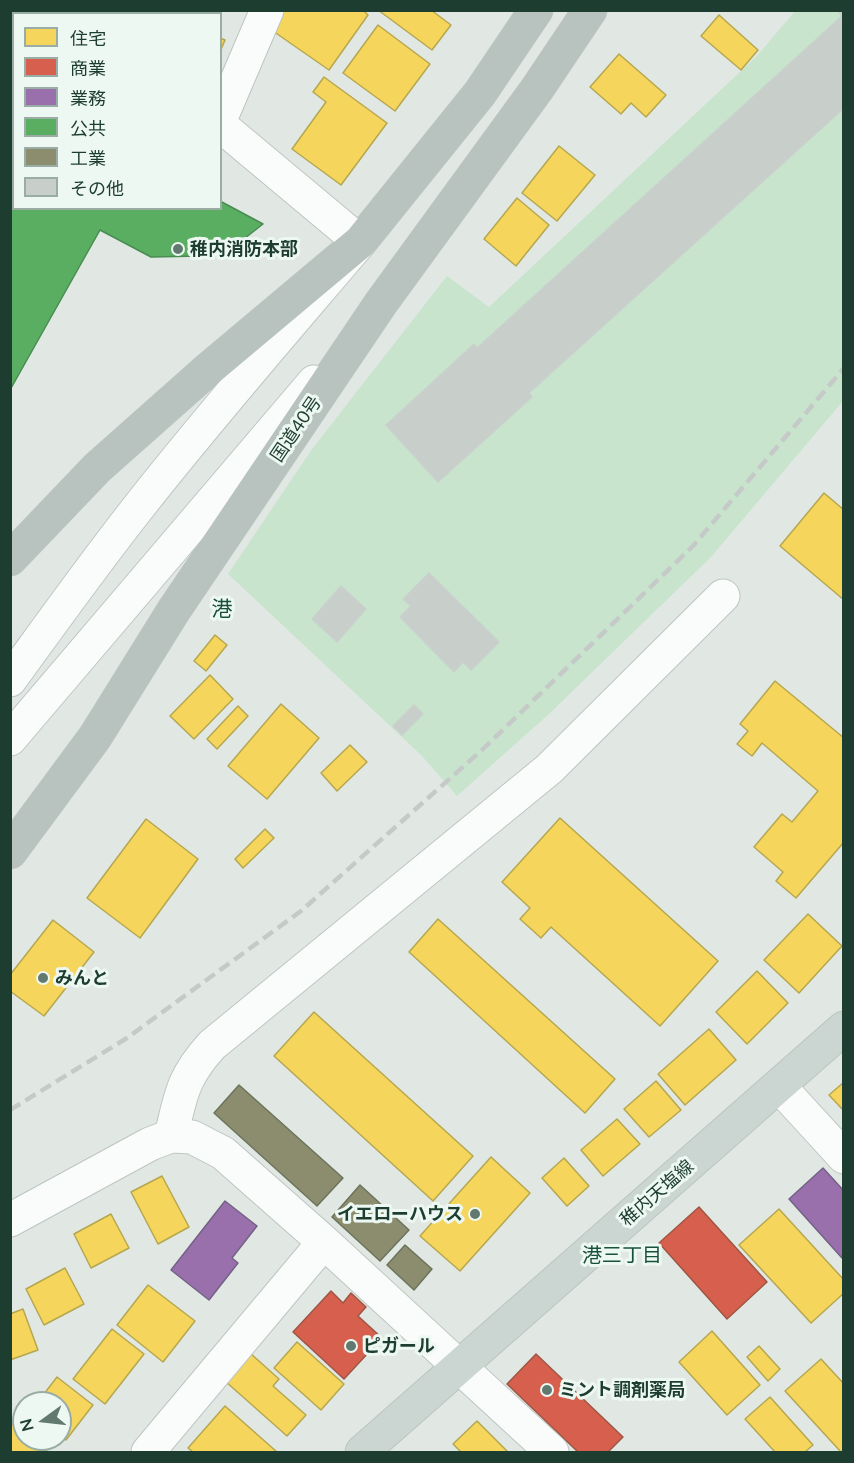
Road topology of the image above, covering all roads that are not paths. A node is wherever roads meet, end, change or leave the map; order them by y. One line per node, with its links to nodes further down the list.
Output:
1 (267, 10): 4 (street)
2 (536, 10): 6 (highway)
3 (590, 10): 7 (highway, 国道40号)
4 (222, 115)
5 (222, 127): 6 (street)
6 (360, 242): 8 (highway); 10 (street)
7 (381, 303): 11 (street); 12 (highway, 国道40号)
8 (10, 559)
9 (723, 596): 15 (street)
10 (10, 680)
11 (10, 739)
12 (10, 852)
13 (843, 1028): 14 (main road, 稚内天塩線)
14 (779, 1086): 16 (street); 19 (main road, 稚内天塩線)
15 (171, 1136): 17 (street); 18 (street)
16 (843, 1156)
17 (10, 1220)
18 (324, 1242): 19 (street); 20 (street)
19 (459, 1367): 21 (main road, 稚内天塩線); 22 (street)
20 (148, 1452)
21 (362, 1452)
22 (552, 1452)

